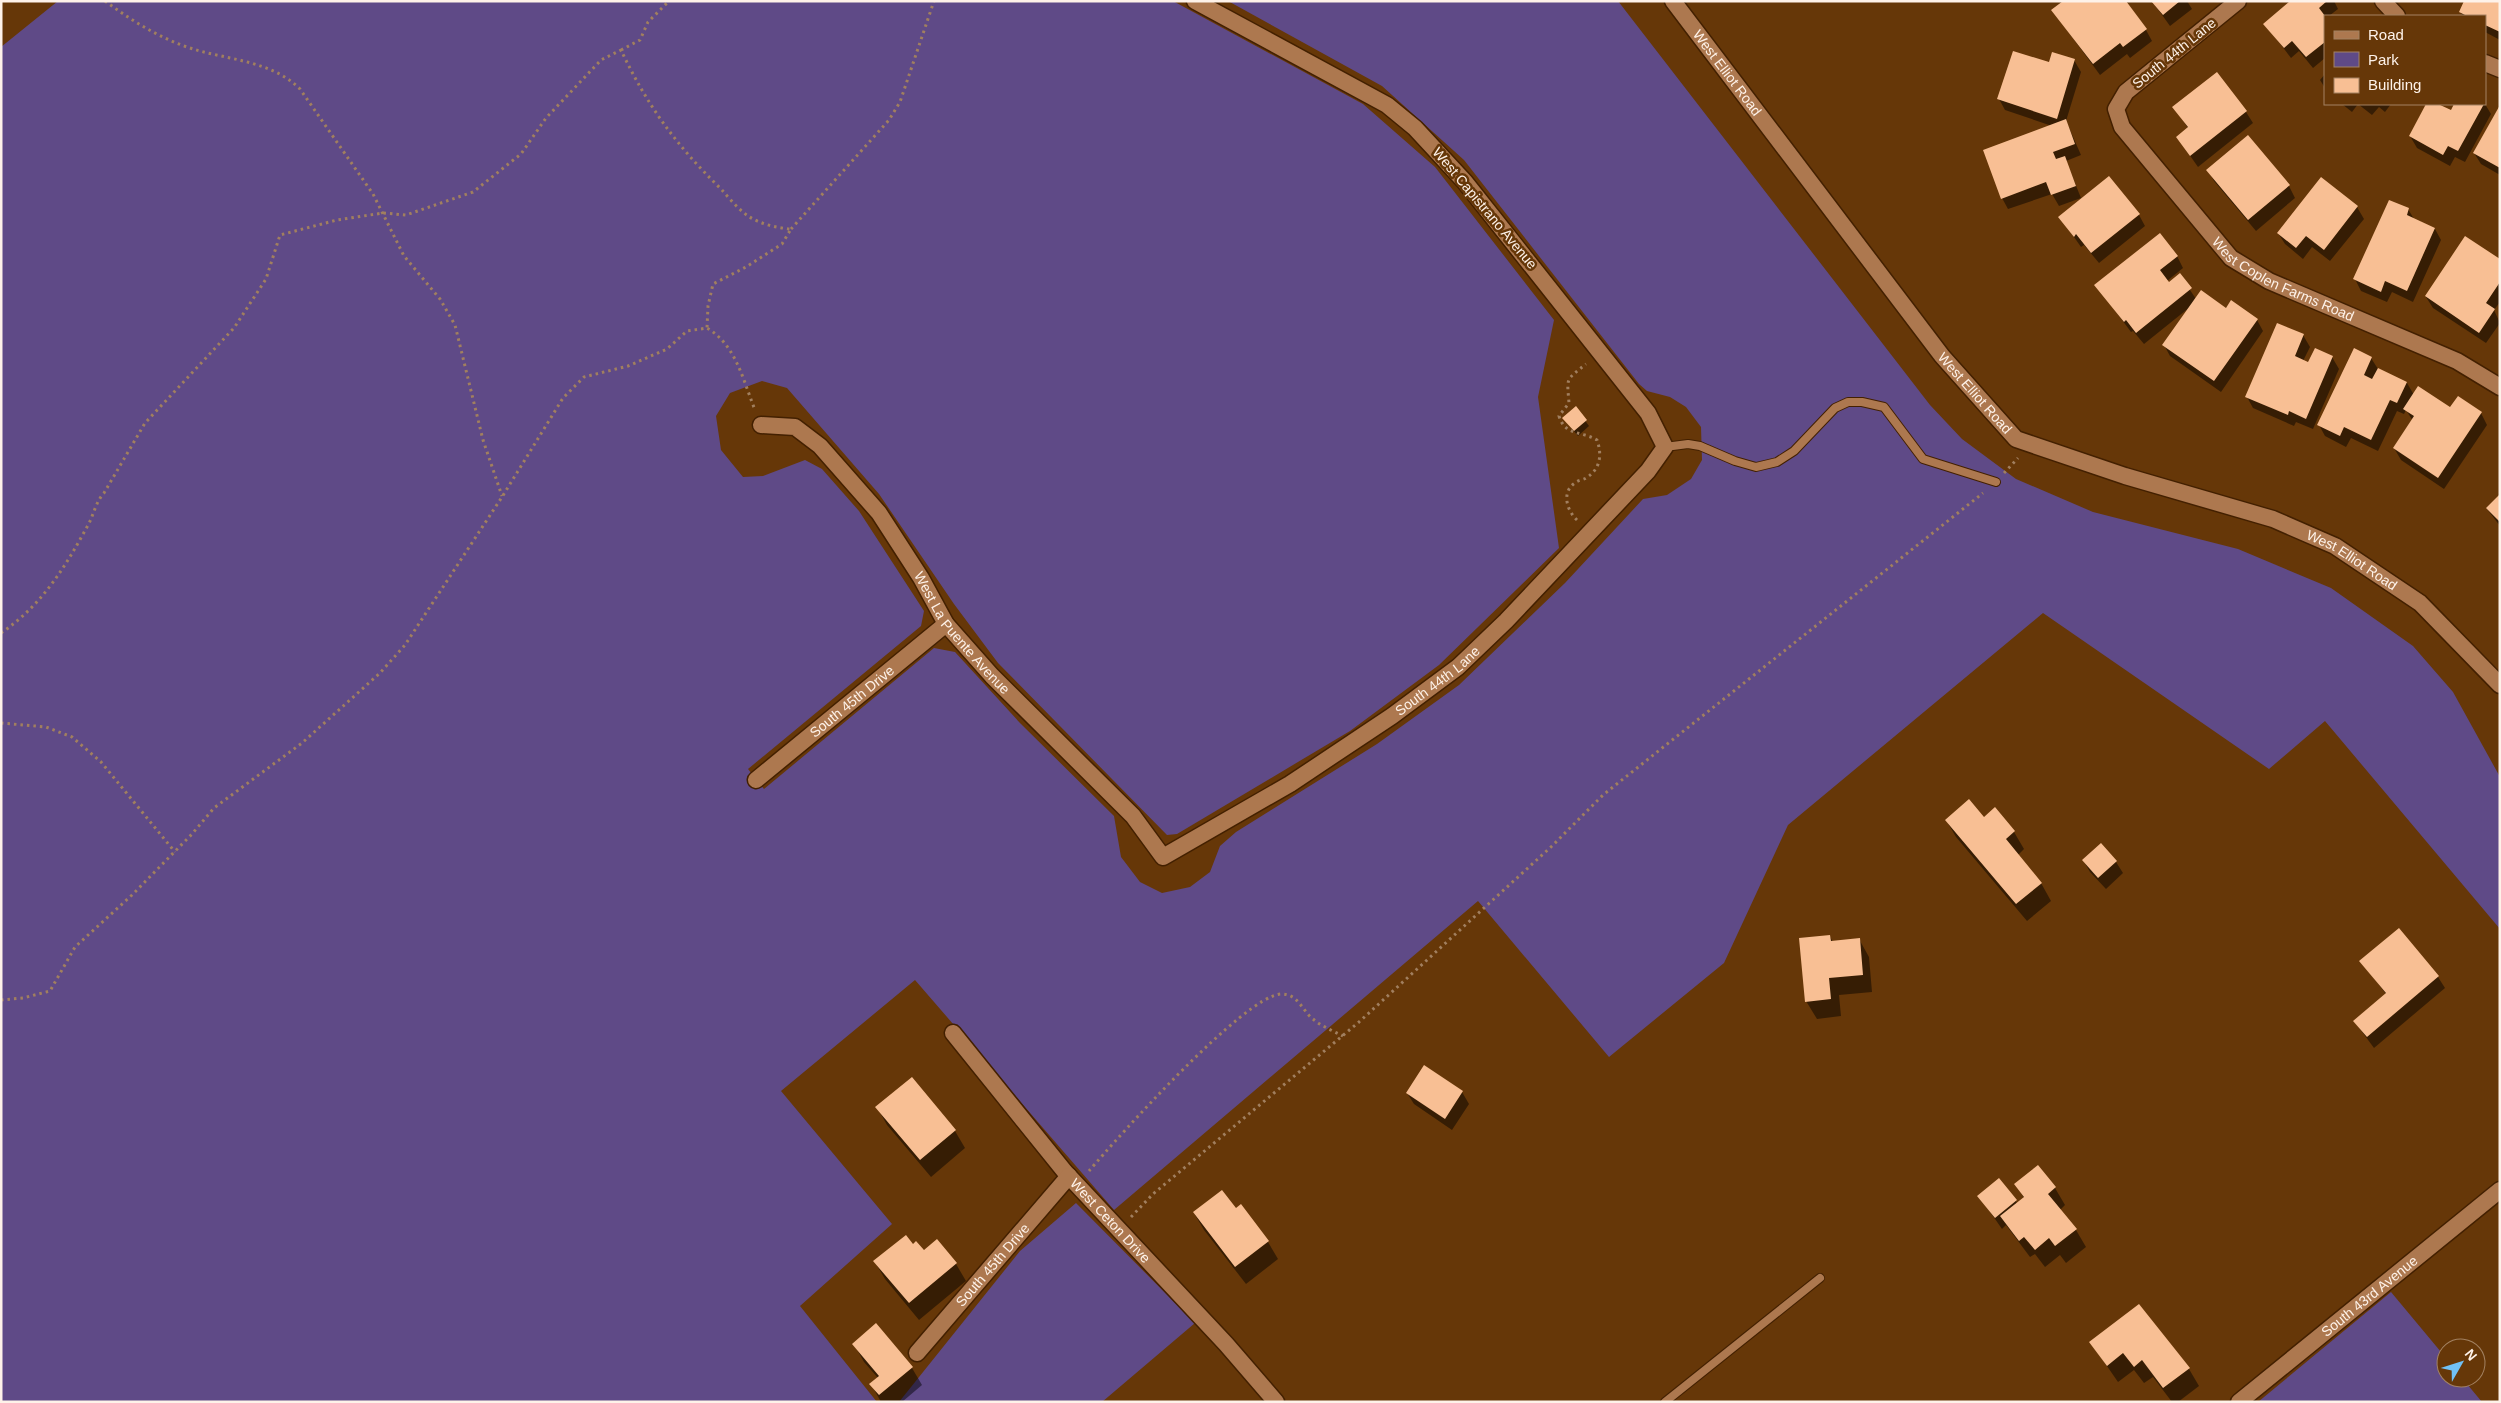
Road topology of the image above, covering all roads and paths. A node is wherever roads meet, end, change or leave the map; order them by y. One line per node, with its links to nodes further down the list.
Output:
1 (106, 1): 13 (path)
2 (668, 1): 9 (path)
3 (934, 1): 14 (path)
4 (1195, 1): 16 (street, West Capistrano Avenue)
5 (1673, 1): 19 (street, West Elliot Road)
6 (2238, 1): 12 (street, South 44th Lane)
7 (2383, 1): 8 (street)
8 (2396, 15)
9 (621, 50): 13 (path); 14 (path)
10 (2486, 63): 11 (street)
11 (2500, 69)
12 (2116, 109): 17 (street, West Coplen Farms Road)
13 (383, 213): 22 (path); 25 (path)
14 (792, 229): 15 (path)
15 (707, 328): 18 (path); 22 (path)
16 (1600, 352): 20 (street, West Capistrano Avenue); 23 (path)
17 (2500, 387)
18 (761, 425): 24 (street, West La Puente Avenue)
19 (2030, 444): 21 (path); 26 (street, West Elliot Road)
20 (1665, 447): 21 (lane); 23 (street, South 44th Lane)
21 (1996, 482): 33 (path)
22 (502, 497): 29 (path)
23 (1590, 532): 30 (street, South 44th Lane)
24 (946, 624): 28 (street, South 45th Drive); 30 (street, West La Puente Avenue)
25 (1, 633)
26 (2500, 685)
27 (1, 723): 29 (path)
28 (756, 780)
29 (175, 852): 31 (path)
30 (1163, 857)
31 (1, 1000)
32 (953, 1033): 34 (street, West Ceton Drive)
33 (1343, 1036): 34 (path); 36 (path)
34 (1073, 1180): 36 (street, West Ceton Drive); 38 (street, South 45th Drive)
35 (2500, 1190): 41 (street, South 43rd Avenue)
36 (1118, 1230): 39 (street, West Ceton Drive)
37 (1820, 1278): 40 (lane)
38 (918, 1353)
39 (1276, 1402)
40 (1665, 1402)
41 (2239, 1402)

